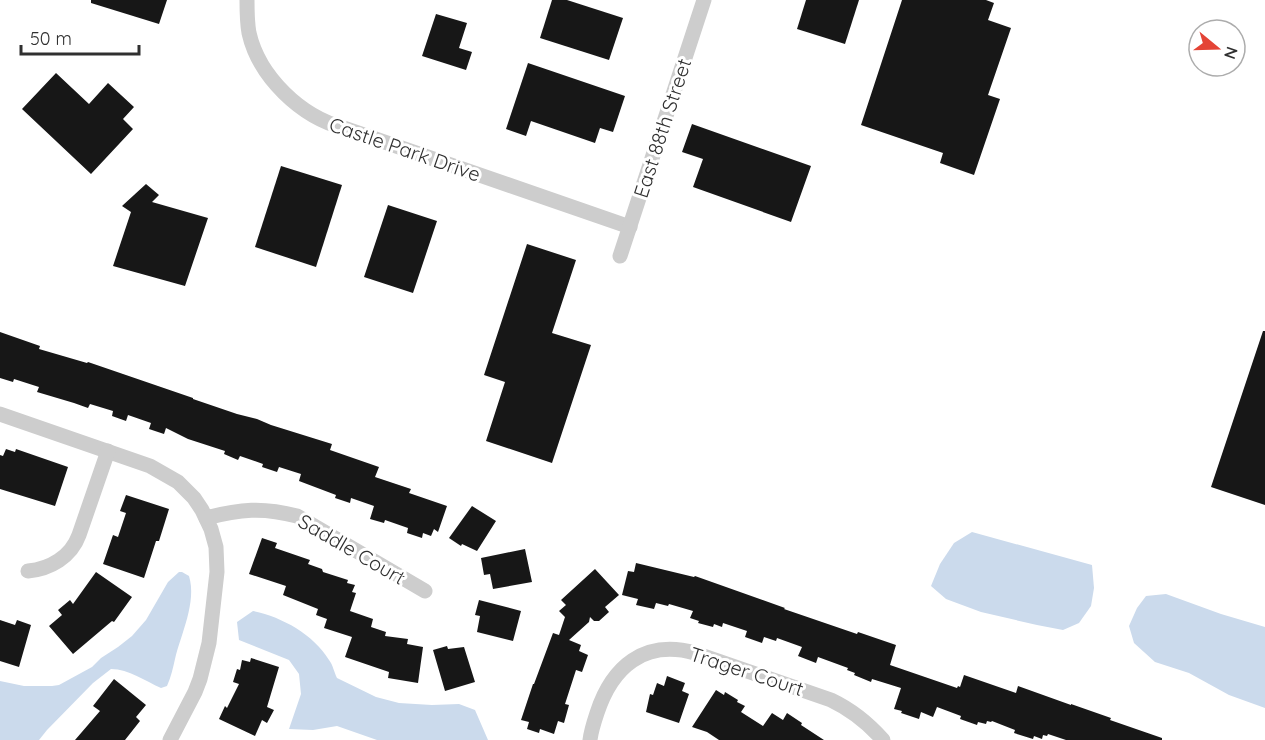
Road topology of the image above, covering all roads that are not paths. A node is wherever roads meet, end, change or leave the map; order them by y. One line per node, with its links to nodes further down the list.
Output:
1 (247, 0): 3 (street, Castle Park Drive)
2 (704, 0): 3 (street, East 88th Street)
3 (630, 227): 4 (street, East 88th Street)
4 (620, 256)
5 (0, 414): 6 (street)
6 (108, 451): 7 (street); 8 (street)
7 (206, 518): 9 (street, Saddle Court); 10 (street)
8 (28, 571)
9 (425, 591)
10 (170, 740)
11 (590, 740): 12 (street, Trager Court)
12 (883, 740)

